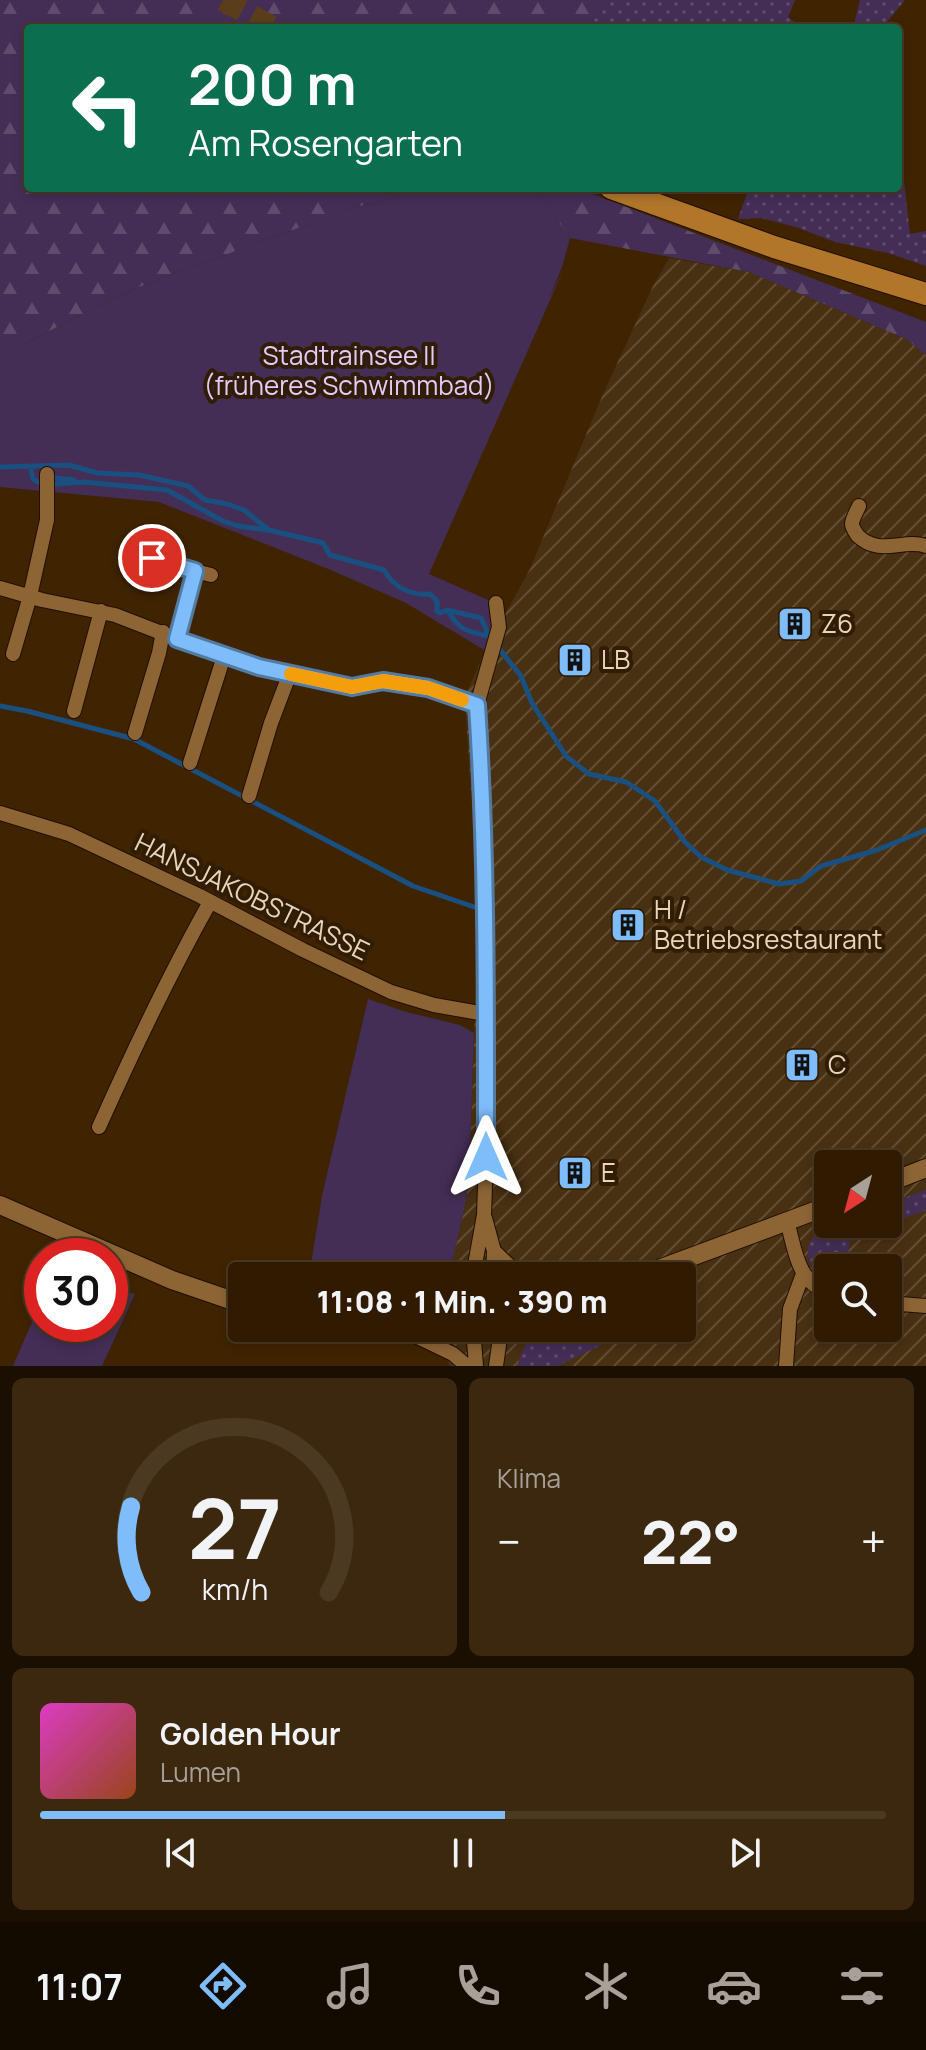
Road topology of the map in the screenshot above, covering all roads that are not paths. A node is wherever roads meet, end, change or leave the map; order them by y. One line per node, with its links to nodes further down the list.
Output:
1 (622, 192): 2 (highway)
2 (926, 294)
3 (47, 474): 10 (street)
4 (859, 506): 5 (street)
5 (926, 546)
6 (152, 558): 7 (street)
7 (195, 571): 8 (street); 13 (street)
8 (211, 575)
9 (0, 588): 10 (street)
10 (30, 596): 12 (street); 14 (street)
11 (496, 603): 17 (street)
12 (101, 611): 13 (street); 18 (street)
13 (170, 635): 15 (street); 19 (street)
14 (13, 654)
15 (224, 656): 16 (street); 20 (street)
16 (290, 673): 17 (street); 21 (street)
17 (477, 705): 24 (street)
18 (74, 711)
19 (135, 733)
20 (190, 763)
21 (249, 796)
22 (0, 813): 23 (street, HANSJAKOBSTRASSE)
23 (210, 902): 24 (street, HANSJAKOBSTRASSE); 25 (street)
24 (485, 1014): 30 (street)
25 (99, 1127)
26 (926, 1168): 27 (street)
27 (902, 1177)
28 (0, 1205): 39 (street)
29 (814, 1211): 31 (street)
30 (484, 1215): 32 (street); 33 (street)
31 (787, 1221): 36 (street); 37 (street)
32 (494, 1251): 34 (street); 35 (street)
33 (476, 1262)
34 (494, 1262)
35 (505, 1262)
36 (677, 1262)
37 (803, 1274): 38 (street); 48 (street)
38 (814, 1287)
39 (228, 1299)
40 (902, 1304): 41 (street)
41 (926, 1306)
42 (428, 1342): 45 (street)
43 (474, 1342): 46 (street)
44 (499, 1342): 47 (street)
45 (467, 1366)
46 (476, 1366)
47 (496, 1366)
48 (786, 1366)

